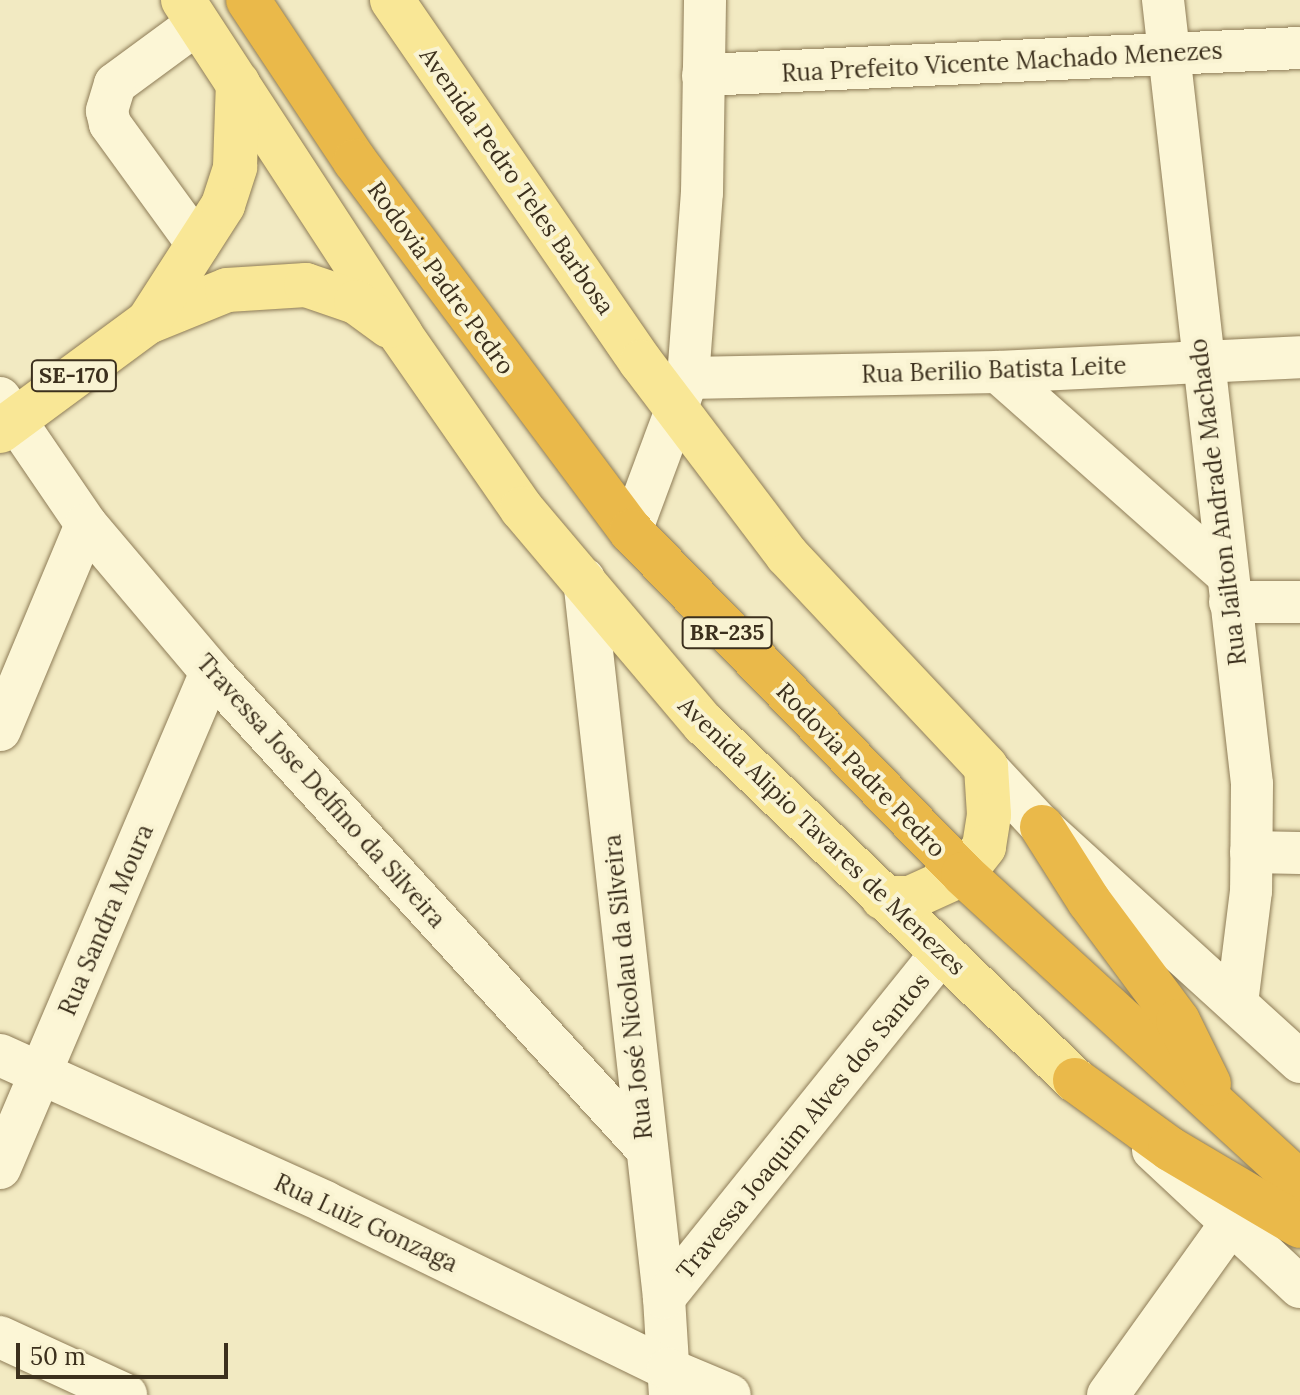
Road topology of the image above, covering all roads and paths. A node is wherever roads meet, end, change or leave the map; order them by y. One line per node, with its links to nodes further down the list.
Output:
1 (248, 0): 19 (highway, Rodovia Padre Pedro / BR-235)
2 (392, 0): 16 (main road, Avenida Pedro Teles Barbosa)
3 (705, 0): 8 (street)
4 (1163, 0): 7 (street, Rua Jailton Andrade Machado)
5 (191, 12): 9 (main road); 10 (street)
6 (1300, 48): 7 (street, Rua Prefeito Vicente Machado Menezes)
7 (1169, 56): 8 (street, Rua Prefeito Vicente Machado Menezes); 14 (street, Rua Jailton Andrade Machado)
8 (703, 75): 16 (street)
9 (238, 83): 10 (main road); 12 (main road)
10 (198, 245): 11 (main road)
11 (148, 322): 12 (main road); 17 (main road, SE-170)
12 (401, 335): 20 (main road, Avenida Alipio Tavares de Menezes)
13 (1300, 357): 14 (street, Rua Berilio Batista Leite)
14 (1202, 363): 15 (street, Rua Berilio Batista Leite); 21 (street, Rua Jailton Andrade Machado)
15 (998, 372): 16 (street, Rua Berilio Batista Leite); 21 (street)
16 (683, 393): 19 (street); 25 (main road)
17 (5, 416): 18 (street, Travessa Jose Delfino da Silveira)
18 (86, 524): 23 (street, Travessa Jose Delfino da Silveira); 24 (street)
19 (631, 531): 29 (highway, Rodovia Padre Pedro / BR-235)
20 (584, 579): 30 (main road, Avenida Alipio Tavares de Menezes); 38 (street, Rua José Nicolau da Silveira)
21 (1228, 588): 22 (street); 27 (street, Rua Jailton Andrade Machado)
22 (1300, 602)
23 (211, 672): 35 (street, Rua Sandra Moura); 38 (street, Travessa Jose Delfino da Silveira)
24 (0, 730)
25 (986, 767): 26 (street); 29 (main road)
26 (1042, 827): 32 (street); 37 (highway)
27 (1251, 852): 28 (street); 32 (street, Rua Jailton Andrade Machado)
28 (1300, 853)
29 (963, 874): 30 (main road); 37 (highway, Rodovia Padre Pedro / BR-235)
30 (883, 898): 31 (main road, Avenida Alipio Tavares de Menezes)
31 (941, 954): 36 (main road, Avenida Alipio Tavares de Menezes); 44 (street, Travessa Joaquim Alves dos Santos)
32 (1237, 1003): 34 (street)
33 (0, 1055): 35 (street, Rua Luiz Gonzaga)
34 (1300, 1062)
35 (40, 1074): 39 (street, Rua Sandra Moura); 46 (street, Rua Luiz Gonzaga)
36 (1075, 1080): 41 (street, Avenida Alipio Tavares de Menezes); 42 (highway)
37 (1221, 1108): 40 (highway, Rodovia Padre Pedro / BR-235)
38 (646, 1148): 44 (street, Rua José Nicolau da Silveira)
39 (0, 1168)
40 (1300, 1183)
41 (1231, 1223): 43 (street, Avenida Alipio Tavares de Menezes); 49 (street)
42 (1300, 1226)
43 (1300, 1287)
44 (664, 1298): 46 (street, Rua José Nicolau da Silveira)
45 (0, 1337): 47 (street)
46 (669, 1382): 48 (street, Rua Luiz Gonzaga)
47 (126, 1395)
48 (730, 1395)
49 (1108, 1395)

